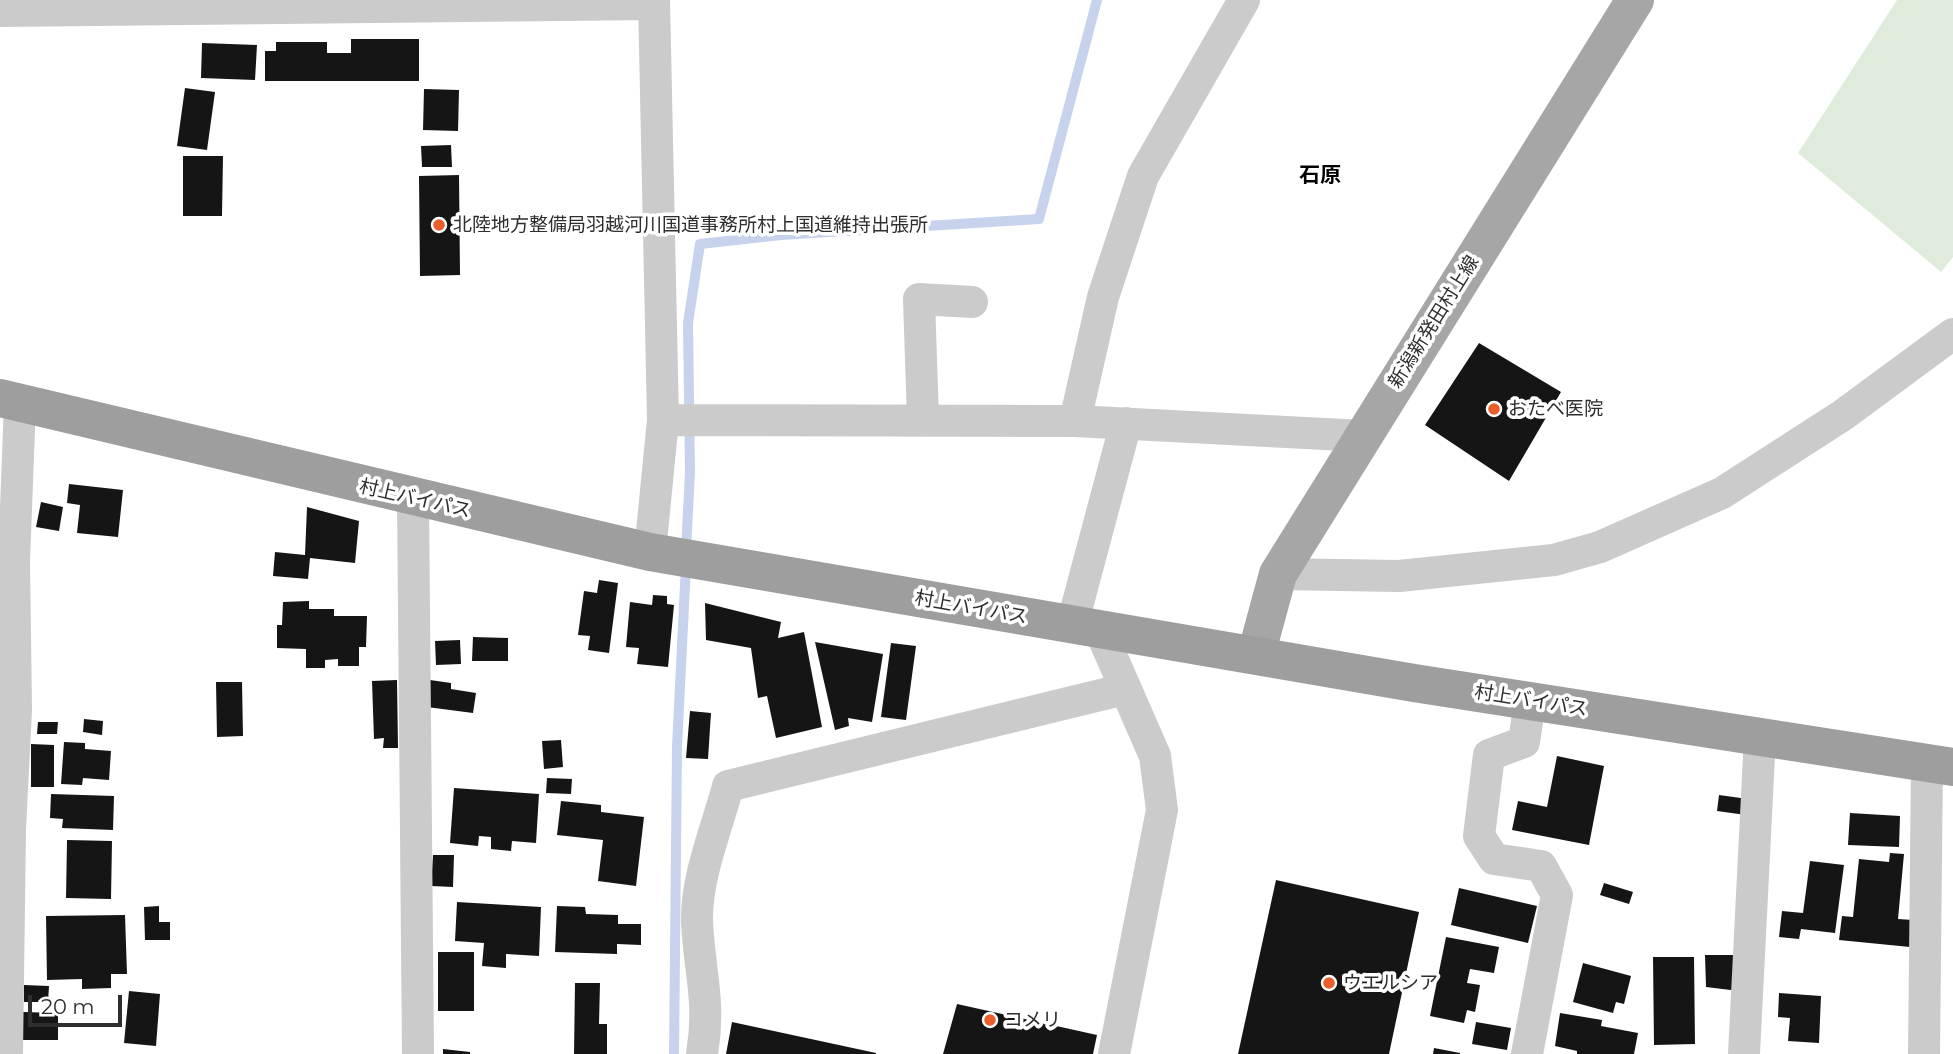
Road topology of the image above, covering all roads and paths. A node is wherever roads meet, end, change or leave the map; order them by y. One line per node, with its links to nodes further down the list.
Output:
1 (1244, 0): 11 (street)
2 (1634, 0): 13 (main road, 新潟新発田村上線)
3 (654, 2): 4 (street); 9 (street)
4 (491, 3): 5 (street)
5 (0, 10)
6 (972, 302): 10 (street)
7 (1953, 334): 17 (street)
8 (10, 401): 14 (highway, 村上バイパス); 16 (street)
9 (663, 420): 10 (street); 15 (street)
10 (923, 420): 11 (street)
11 (1075, 421): 12 (street)
12 (1126, 423): 13 (street); 18 (street)
13 (1363, 436): 17 (main road, 新潟新発田村上線)
14 (414, 499): 15 (highway, 村上バイパス); 27 (street)
15 (650, 552): 18 (highway, 村上バイパス)
16 (7, 561): 24 (street)
17 (1278, 574): 19 (main road, 新潟新発田村上線)
18 (1086, 628): 19 (highway, 村上バイパス); 20 (street)
19 (1256, 655): 21 (highway, 村上バイパス)
20 (1125, 689): 28 (street); 29 (street)
21 (1530, 701): 22 (highway, 村上バイパス); 30 (street)
22 (1760, 736): 23 (highway, 村上バイパス); 31 (street)
23 (1940, 764): 32 (street)
24 (5, 829): 25 (street)
25 (7, 1054): 26 (street)
26 (28, 1054)
27 (418, 1054)
28 (702, 1054)
29 (1114, 1054)
30 (1527, 1054)
31 (1744, 1054)
32 (1924, 1054)

